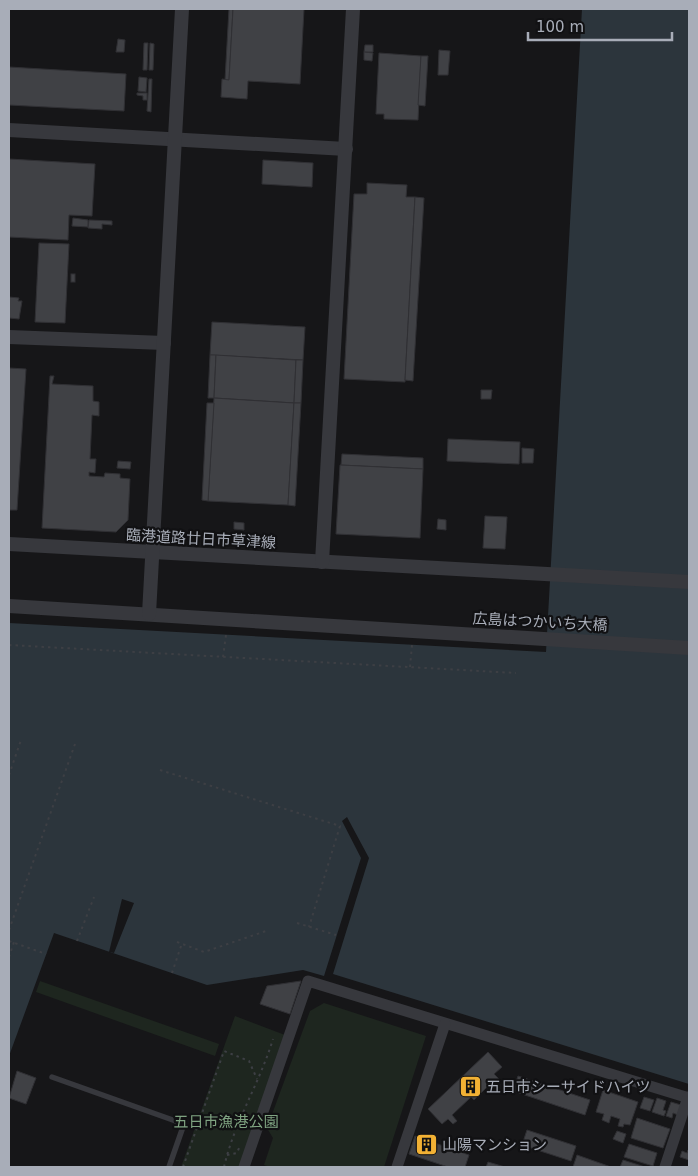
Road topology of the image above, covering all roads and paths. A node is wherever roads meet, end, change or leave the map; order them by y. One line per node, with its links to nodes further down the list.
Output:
1 (182, 9): 4 (street)
2 (353, 9): 5 (street)
3 (9, 130): 4 (street)
4 (175, 139): 5 (street); 7 (street)
5 (346, 149): 10 (street)
6 (9, 336): 7 (street)
7 (164, 343): 9 (street)
8 (9, 544): 9 (street, 臨港道路廿日市草津線)
9 (153, 552): 10 (street, 臨港道路廿日市草津線); 13 (street)
10 (322, 562): 11 (street, 臨港道路廿日市草津線)
11 (689, 582)
12 (9, 606): 13 (street)
13 (149, 614): 19 (street, 広島はつかいち大橋)
14 (9, 623): 15 (path)
15 (9, 630)
16 (226, 635): 20 (path)
17 (9, 645): 20 (path)
18 (412, 645): 21 (path)
19 (689, 648)
20 (223, 657): 21 (path)
21 (410, 667): 22 (path)
22 (516, 673)
23 (21, 740): 26 (path)
24 (75, 744): 30 (path)
25 (160, 770): 29 (path)
26 (9, 775)
27 (94, 897): 34 (path)
28 (297, 923): 29 (path)
29 (309, 927): 32 (path)
30 (9, 930)
31 (269, 930): 37 (path)
32 (336, 935)
33 (9, 941): 35 (path)
34 (77, 941)
35 (14, 942): 38 (path); 39 (path)
36 (177, 942): 37 (path)
37 (182, 943): 40 (path)
38 (46, 954)
39 (9, 957)
40 (172, 973)
41 (445, 1024): 45 (street); 49 (street); 50 (street)
42 (273, 1040): 44 (path)
43 (52, 1077): 46 (lane)
44 (257, 1080): 47 (path); 48 (path)
45 (689, 1098): 51 (street)
46 (169, 1167)
47 (183, 1167)
48 (224, 1167)
49 (244, 1167)
50 (397, 1167)
51 (665, 1167)

